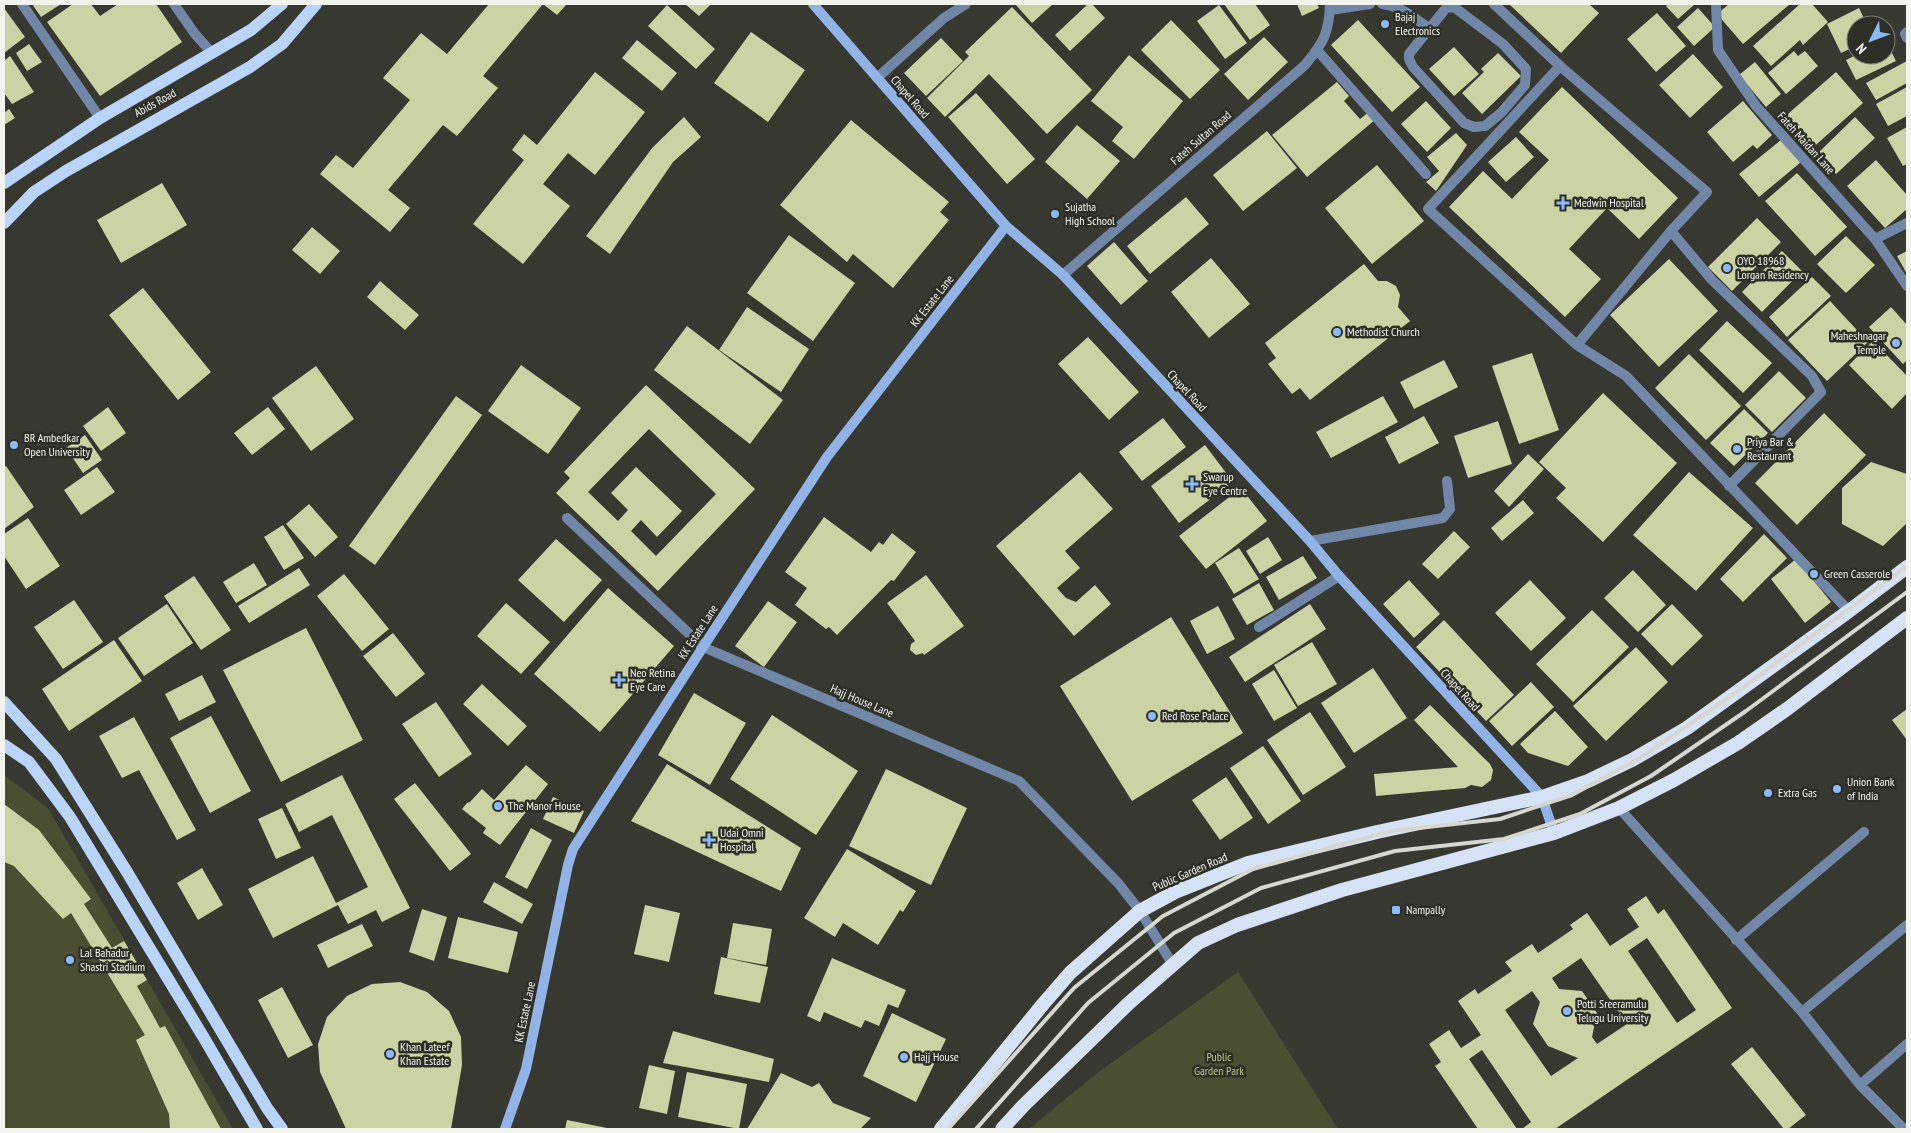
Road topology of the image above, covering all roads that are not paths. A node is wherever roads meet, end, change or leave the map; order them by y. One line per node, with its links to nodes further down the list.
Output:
1 (22, 4): 19 (street)
2 (174, 4): 16 (street)
3 (282, 4): 16 (main road)
4 (316, 4): 22 (main road, Abids Road)
5 (813, 4): 18 (main road, Chapel Road)
6 (966, 4): 18 (street)
7 (1370, 4): 11 (street)
8 (1382, 4): 12 (street)
9 (1494, 4): 17 (street)
10 (1716, 4): 26 (street, Fateh Maidan Lane)
11 (1330, 7): 15 (street, Fateh Sultan Road)
12 (1428, 28): 12 (street)
13 (1907, 32): 14 (street)
14 (1907, 38)
15 (1317, 50): 20 (street); 27 (street, Fateh Sultan Road)
16 (212, 53): 19 (main road)
17 (1560, 66): 25 (street); 29 (street)
18 (877, 78): 24 (main road, Chapel Road)
19 (100, 118): 21 (main road)
20 (1426, 174)
21 (4, 183)
22 (4, 223)
23 (1907, 223): 26 (street)
24 (1006, 226): 27 (main road, Chapel Road); 39 (main road, KK Estate Lane)
25 (1671, 231): 29 (street); 31 (street)
26 (1875, 239): 28 (street, Fateh Maidan Lane)
27 (1063, 275): 33 (main road, Chapel Road)
28 (1907, 286)
29 (1577, 345): 31 (street)
30 (1447, 481): 33 (street)
31 (1729, 486): 36 (street)
32 (567, 518): 39 (street, Hajj House Lane)
33 (1310, 542): 35 (main road, Chapel Road)
34 (1907, 567): 36 (highway, Public Garden Road)
35 (1339, 576): 38 (street); 42 (main road, Chapel Road)
36 (1849, 611): 42 (highway, Public Garden Road)
37 (1907, 618): 43 (highway)
38 (1259, 627)
39 (702, 647): 46 (street, Hajj House Lane); 55 (main road, KK Estate Lane)
40 (4, 702): 54 (main road)
41 (4, 745): 53 (main road)
42 (1542, 797): 45 (main road); 46 (highway, Public Garden Road)
43 (1619, 808): 45 (highway); 48 (street)
44 (1864, 832): 48 (street)
45 (1554, 833): 49 (highway)
46 (1140, 911): 49 (street, Hajj House Lane); 56 (highway, Public Garden Road)
47 (1907, 925): 50 (street)
48 (1736, 940): 50 (street)
49 (1173, 965): 57 (highway)
50 (1802, 1012): 52 (street)
51 (1907, 1044): 52 (street)
52 (1860, 1085): 58 (street)
53 (256, 1129)
54 (282, 1129)
55 (506, 1129)
56 (941, 1129)
57 (1002, 1129)
58 (1904, 1129)

